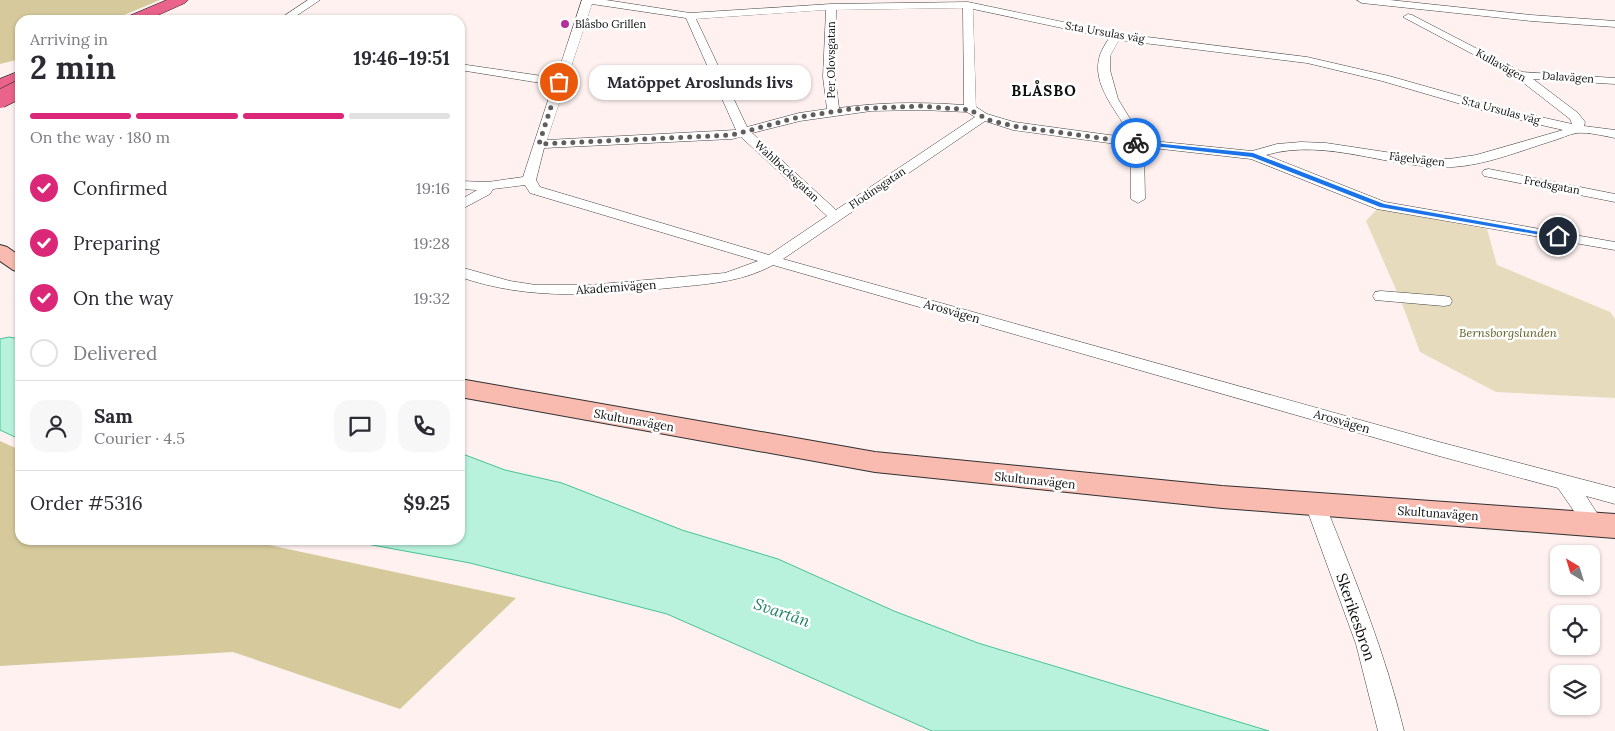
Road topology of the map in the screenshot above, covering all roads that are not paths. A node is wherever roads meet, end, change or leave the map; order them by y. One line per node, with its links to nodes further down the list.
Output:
1 (315, 0): 10 (street)
2 (587, 0): 11 (street, S:ta Ursulas väg); 19 (street)
3 (1362, 0): 5 (street)
4 (188, 1): 8 (highway); 9 (highway)
5 (1386, 2): 13 (street)
6 (968, 5): 7 (street, S:ta Ursulas väg); 14 (street, S:ta Ursulas väg); 24 (street)
7 (831, 7): 11 (street, S:ta Ursulas väg); 25 (street, Per Olovsgatan)
8 (148, 15)
9 (164, 15)
10 (291, 15)
11 (690, 16): 28 (street, Wahlbecksgatan)
12 (1408, 17): 16 (street, Kullavägen)
13 (1615, 24)
14 (1115, 36): 27 (street, S:ta Ursulas väg); 30 (street)
15 (465, 68): 19 (street)
16 (1520, 75): 18 (street, Dalavägen); 27 (street, Kullavägen)
17 (15, 78): 20 (highway)
18 (1615, 81)
19 (559, 82): 31 (street)
20 (0, 86)
21 (15, 91): 22 (highway, bridge)
22 (0, 98): 23 (street)
23 (15, 100)
24 (970, 110): 25 (street); 26 (street)
25 (834, 112): 28 (street)
26 (983, 117): 30 (street); 40 (street, Flodinsgatan)
27 (1577, 129): 29 (street, S:ta Ursulas väg); 32 (street, Fågelvägen)
28 (743, 132): 31 (street); 40 (street, Wahlbecksgatan)
29 (1615, 134)
30 (1138, 143): 32 (street); 37 (street)
31 (539, 144): 34 (street)
32 (1253, 155): 41 (street)
33 (1489, 173): 38 (street, Fredsgatan)
34 (529, 180): 36 (street); 43 (street, Arosvägen)
35 (465, 185): 36 (street)
36 (488, 186): 39 (street)
37 (1138, 198)
38 (1615, 198)
39 (465, 203)
40 (835, 216): 43 (street, Flodinsgatan)
41 (1615, 246)
42 (0, 251): 44 (street)
43 (771, 260): 45 (street, Akademivägen); 49 (street, Arosvägen)
44 (15, 262)
45 (465, 273)
46 (1381, 296): 47 (street)
47 (1444, 301)
48 (465, 389): 51 (street, Skultunavägen)
49 (1565, 482): 50 (street, Arosvägen); 52 (street)
50 (1615, 496)
51 (1315, 504): 52 (street, Skultunavägen); 53 (street, Skerikesbron)
52 (1605, 525)
53 (1391, 731)

